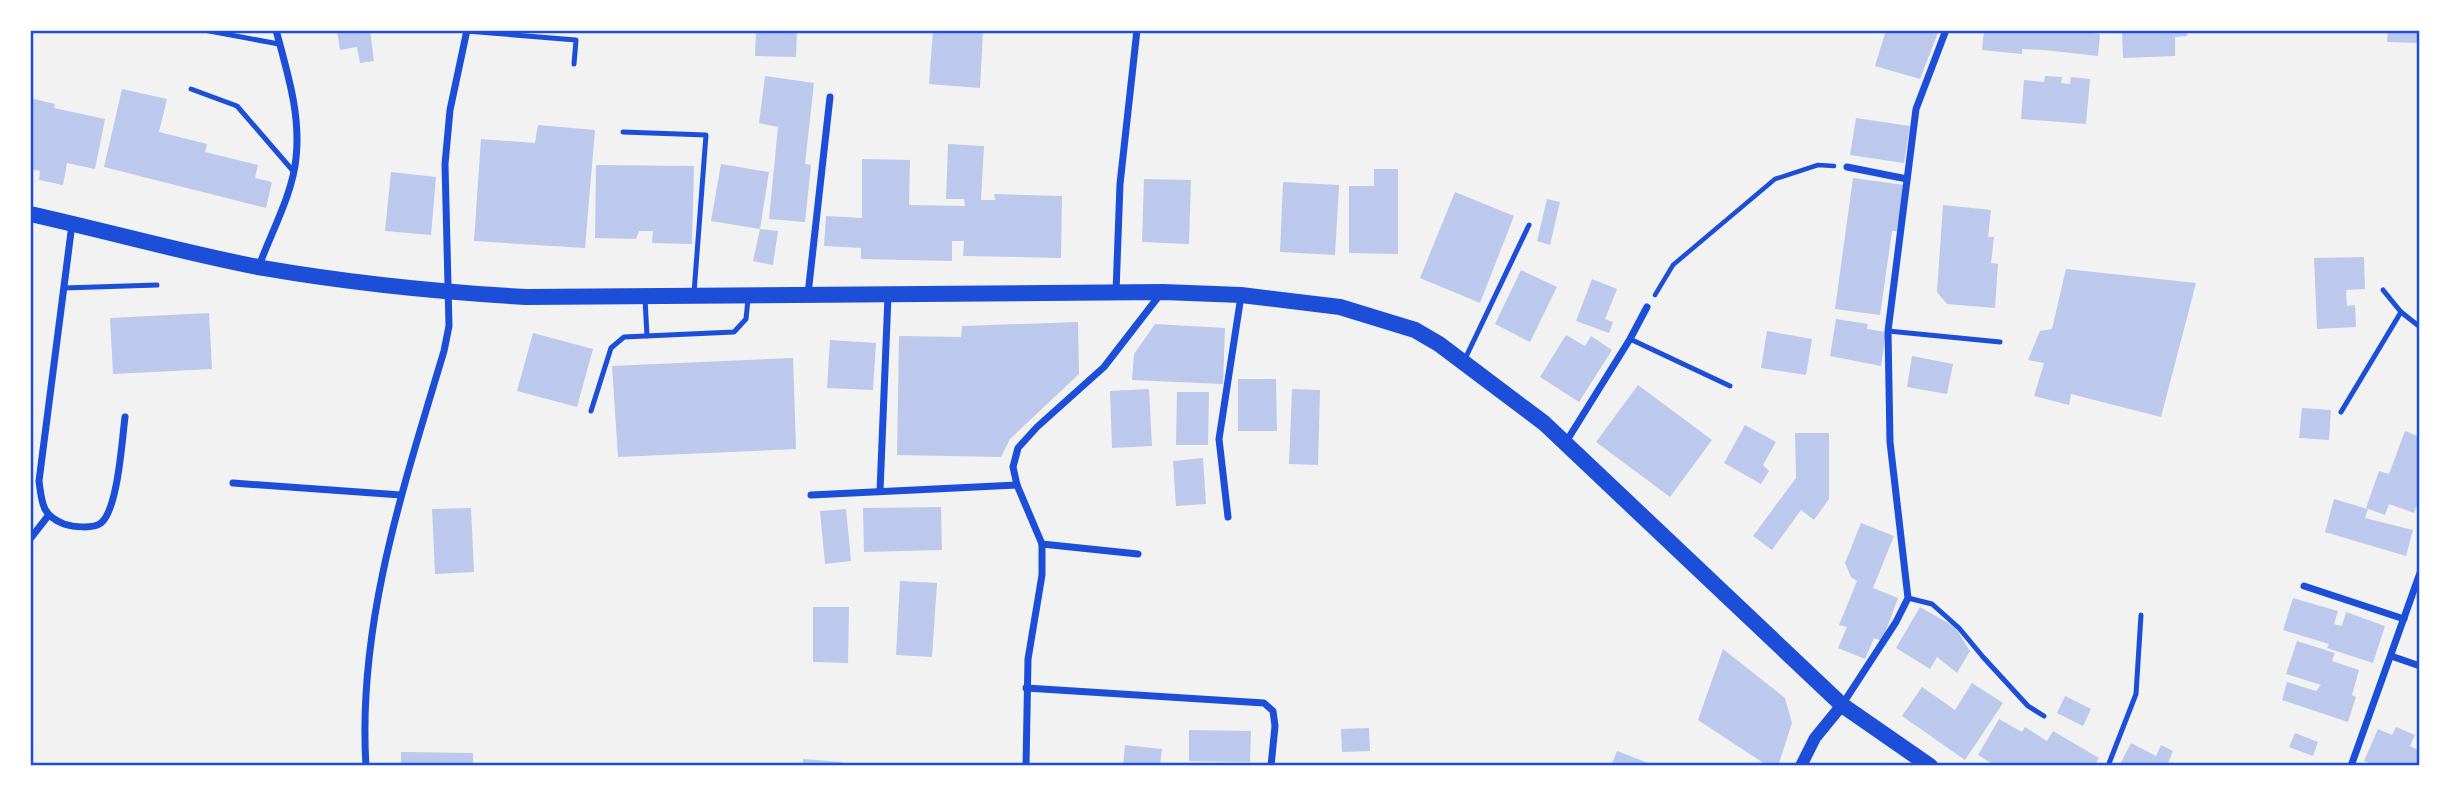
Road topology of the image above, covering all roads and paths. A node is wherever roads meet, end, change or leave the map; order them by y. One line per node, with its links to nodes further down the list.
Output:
1 (204, 30): 6 (lane)
2 (275, 30): 6 (street)
3 (467, 30): 7 (lane); 21 (street)
4 (1136, 30): 22 (street)
5 (1946, 30): 13 (street)
6 (279, 44): 12 (street)
7 (574, 64)
8 (191, 89): 12 (lane)
9 (830, 97): 24 (street)
10 (623, 132): 27 (lane)
11 (1847, 167): 13 (street); 30 (path)
12 (294, 172): 17 (street)
13 (1907, 179): 33 (street)
14 (30, 214): 15 (main road)
15 (72, 223): 17 (main road); 19 (street)
16 (1529, 225): 37 (lane)
17 (258, 267): 21 (main road)
18 (158, 285): 19 (lane)
19 (64, 288): 48 (street)
20 (2383, 290): 31 (lane)
21 (447, 292): 26 (main road); 46 (street)
22 (1116, 292): 23 (main road); 29 (main road)
23 (1163, 292): 25 (main road); 44 (street)
24 (808, 295): 28 (main road); 29 (main road)
25 (1241, 295): 37 (main road); 49 (street)
26 (645, 296): 27 (main road); 34 (lane)
27 (693, 296): 28 (main road)
28 (748, 296): 34 (lane)
29 (888, 296): 45 (street)
30 (1647, 307): 35 (street)
31 (2401, 312): 32 (lane); 40 (lane)
32 (2420, 327)
33 (1888, 331): 36 (lane); 55 (street)
34 (647, 336): 39 (lane)
35 (1630, 339): 38 (lane); 42 (street)
36 (2000, 342)
37 (1463, 362): 42 (main road)
38 (1730, 386)
39 (590, 411)
40 (2341, 412)
41 (125, 417): 48 (street)
42 (1566, 443): 61 (main road)
43 (233, 483): 46 (street)
44 (1017, 485): 45 (street); 51 (street)
45 (880, 491): 47 (street)
46 (401, 495): 63 (street)
47 (811, 495)
48 (48, 516): 50 (street)
49 (1228, 517)
50 (30, 539)
51 (1042, 544): 52 (street); 60 (street)
52 (1138, 554)
53 (2420, 573): 57 (street)
54 (2304, 586): 57 (street)
55 (1908, 598): 61 (street); 62 (lane)
56 (2141, 615): 68 (lane)
57 (2404, 619): 58 (street)
58 (2391, 656): 59 (street); 69 (street)
59 (2420, 666)
60 (1026, 688): 64 (street); 65 (street)
61 (1842, 705): 66 (street); 67 (main road)
62 (2044, 716)
63 (366, 766)
64 (1026, 766)
65 (1271, 766)
66 (1801, 766)
67 (1930, 766)
68 (2108, 766)
69 (2351, 766)

